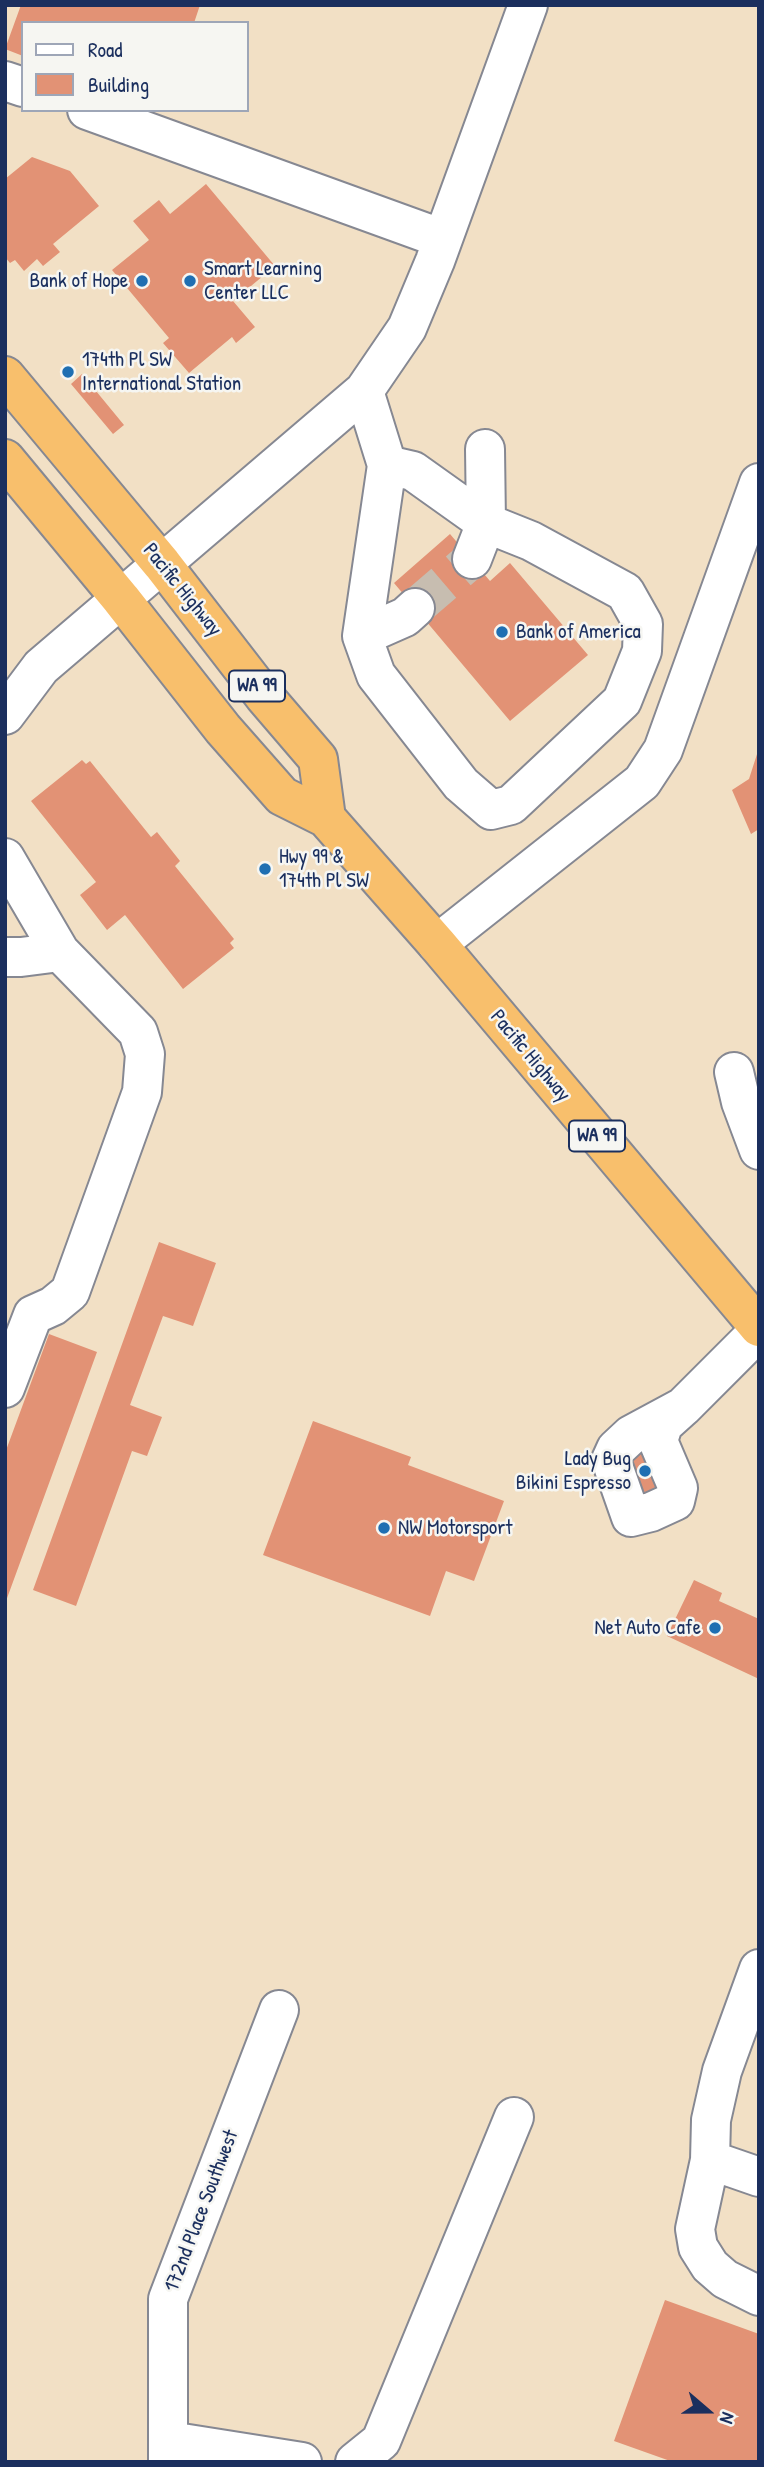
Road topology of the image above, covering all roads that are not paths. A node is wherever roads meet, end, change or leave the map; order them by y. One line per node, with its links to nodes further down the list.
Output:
1 (528, 5): 3 (street)
2 (94, 112): 3 (street)
3 (443, 239): 5 (street)
4 (5, 376): 12 (highway, Pacific Highway / WA 99)
5 (364, 391): 8 (street); 12 (street)
6 (485, 449): 10 (street)
7 (5, 459): 13 (highway, Pacific Highway / WA 99)
8 (387, 465): 10 (street); 15 (street)
9 (759, 483): 19 (street)
10 (486, 523): 11 (street); 15 (street)
11 (472, 559)
12 (162, 564): 13 (street); 17 (highway, Pacific Highway / WA 99)
13 (121, 599): 16 (street); 17 (highway, Pacific Highway / WA 99)
14 (415, 608): 15 (street)
15 (362, 636)
16 (5, 715)
17 (326, 818): 19 (highway, Pacific Highway / WA 99)
18 (5, 858): 20 (street)
19 (437, 944): 24 (highway, Pacific Highway / WA 99)
20 (60, 952): 21 (street); 25 (street)
21 (5, 957)
22 (734, 1072): 23 (street)
23 (759, 1150)
24 (759, 1329): 26 (street)
25 (5, 1388)
26 (684, 1407)
27 (759, 1969): 30 (street)
28 (279, 2010): 33 (street, 172nd Place Southwest)
29 (514, 2116): 35 (street)
30 (710, 2160): 31 (street); 32 (street)
31 (759, 2176)
32 (759, 2295)
33 (168, 2451): 34 (street)
34 (302, 2462)
35 (355, 2462)

